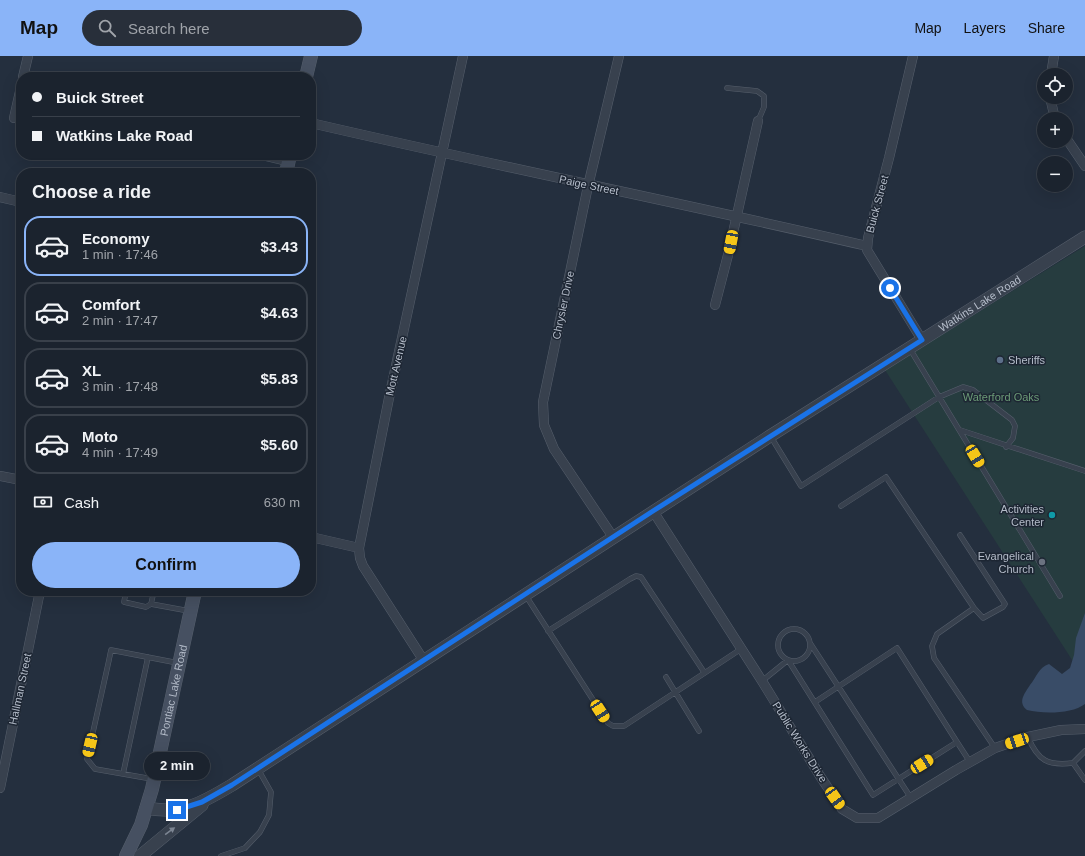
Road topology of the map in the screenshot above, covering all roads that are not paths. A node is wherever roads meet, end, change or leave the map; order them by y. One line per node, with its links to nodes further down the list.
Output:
1 (28, 56): 8 (street)
2 (311, 56): 9 (main road)
3 (463, 56): 16 (street, Mott Avenue)
4 (619, 56): 20 (street, Chrysler Drive)
5 (913, 56): 25 (street, Buick Street)
6 (1054, 56): 7 (street)
7 (1051, 68)
8 (24, 72)
9 (307, 72)
10 (727, 88): 13 (lane)
11 (16, 109): 12 (street)
12 (14, 118)
13 (758, 121): 23 (street)
14 (316, 124): 16 (street, Paige Street)
15 (1073, 148): 19 (street)
16 (442, 153): 20 (street, Paige Street); 41 (street, Mott Avenue)
17 (272, 160): 18 (lane)
18 (288, 164)
19 (1085, 166)
20 (588, 186): 23 (street, Paige Street); 39 (street, Chrysler Drive)
21 (0, 197): 22 (street)
22 (16, 201)
23 (737, 216): 25 (street, Paige Street); 26 (street)
24 (1085, 237): 27 (street, Watkins Lake Road)
25 (867, 246): 27 (street, Buick Street)
26 (715, 305)
27 (922, 340): 28 (street, Watkins Lake Road)
28 (909, 348): 29 (lane); 31 (street, Watkins Lake Road)
29 (939, 397): 30 (lane); 31 (lane); 32 (lane)
30 (960, 430): 32 (lane); 47 (lane)
31 (770, 436): 37 (street, Watkins Lake Road)
32 (1006, 447): 33 (lane)
33 (1085, 471)
34 (0, 476): 35 (street)
35 (16, 479)
36 (841, 506): 49 (lane)
37 (653, 511): 39 (street, Watkins Lake Road); 53 (street, Public Works Drive)
38 (960, 535): 49 (lane)
39 (613, 537): 42 (street, Watkins Lake Road)
40 (316, 538): 41 (street)
41 (359, 548): 56 (street, Mott Avenue)
42 (525, 595): 51 (lane); 56 (street, Watkins Lake Road)
43 (39, 596): 77 (street, Hallman Street)
44 (125, 596): 48 (lane)
45 (153, 596): 48 (lane)
46 (194, 596): 50 (main road, Pontiac Lake Road)
47 (1060, 596)
48 (151, 604): 50 (lane)
49 (974, 608): 68 (lane)
50 (191, 611): 57 (main road, Pontiac Lake Road)
51 (548, 631): 58 (lane); 62 (lane)
52 (810, 643): 55 (lane); 55 (lane); 61 (lane)
53 (741, 649): 58 (lane); 60 (street, Public Works Drive)
54 (148, 657): 57 (lane); 73 (lane); 73 (lane)
55 (788, 660): 60 (lane); 63 (lane)
56 (424, 661): 72 (street, Watkins Lake Road)
57 (180, 663): 75 (main road, Pontiac Lake Road)
58 (704, 672): 62 (lane)
59 (666, 677): 62 (lane)
60 (762, 681): 78 (street, Public Works Drive)
61 (837, 687): 63 (lane); 67 (lane); 74 (lane)
62 (675, 692): 65 (lane)
63 (815, 702): 74 (lane)
64 (1085, 728): 66 (street, Public Works Drive)
65 (699, 731)
66 (1028, 737): 68 (street, Public Works Drive); 71 (lane)
67 (957, 742): 70 (lane); 74 (lane)
68 (995, 748): 70 (street, Public Works Drive)
69 (1085, 751): 71 (lane)
70 (970, 762): 78 (street, Public Works Drive)
71 (1073, 763): 76 (lane)
72 (258, 769): 79 (street, Watkins Lake Road); 83 (lane)
73 (122, 774): 75 (lane)
74 (898, 779): 78 (lane)
75 (154, 780): 80 (main road, Pontiac Lake Road)
76 (1085, 780)
77 (0, 788)
78 (911, 798)
79 (208, 800): 80 (street, Watkins Lake Road); 82 (street, Watkins Lake Road, one-way to 79)
80 (146, 808): 81 (main road, Pontiac Lake Road)
81 (126, 856)
82 (140, 856)
83 (221, 856)

